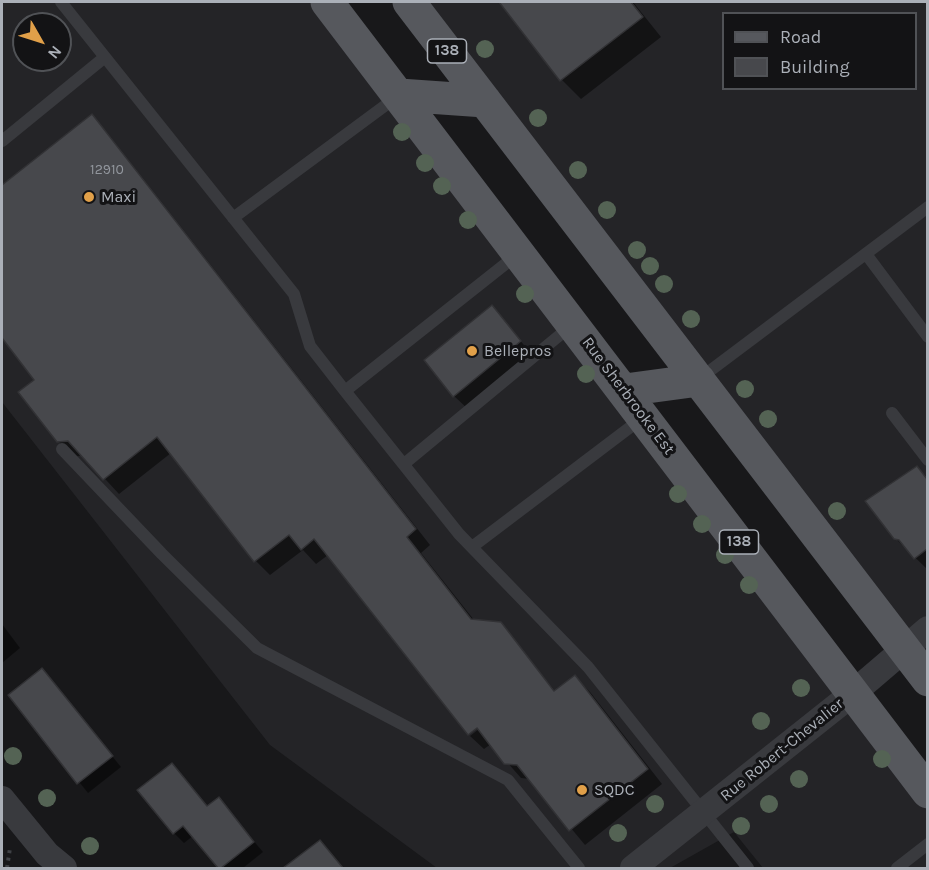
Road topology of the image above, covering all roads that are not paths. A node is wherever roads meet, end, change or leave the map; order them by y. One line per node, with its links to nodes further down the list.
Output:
1 (61, 2): 4 (lane)
2 (327, 2): 5 (main road, Rue Sherbrooke Est / 138)
3 (409, 2): 6 (main road, 138)
4 (105, 57): 7 (lane); 9 (lane)
5 (399, 95): 6 (main road); 9 (lane); 10 (main road, Rue Sherbrooke Est / 138)
6 (485, 101): 14 (main road, 138)
7 (2, 141)
8 (927, 207): 11 (lane)
9 (233, 218): 15 (lane)
10 (519, 253): 12 (main road, Rue Sherbrooke Est / 138); 15 (lane)
11 (866, 254): 13 (lane); 14 (lane)
12 (573, 324): 16 (main road, Rue Sherbrooke Est / 138); 20 (lane)
13 (927, 337)
14 (699, 380): 16 (main road); 22 (main road, 138)
15 (345, 391): 20 (lane)
16 (634, 403): 21 (lane); 24 (main road, Rue Sherbrooke Est / 138)
17 (892, 413): 19 (lane)
18 (62, 449): 30 (lane)
19 (927, 460)
20 (404, 464): 21 (lane)
21 (472, 547): 26 (lane)
22 (915, 638): 23 (main road, 138); 24 (street, Rue Robert-Chevalier)
23 (927, 680)
24 (852, 694): 25 (main road, Rue Sherbrooke Est / 138); 26 (street, Rue Robert-Chevalier)
25 (927, 792)
26 (704, 812): 31 (street, Rue Robert-Chevalier); 32 (lane)
27 (6, 813): 29 (street)
28 (927, 844): 33 (lane)
29 (64, 868)
30 (579, 868)
31 (633, 868)
32 (748, 868)
33 (897, 868)

